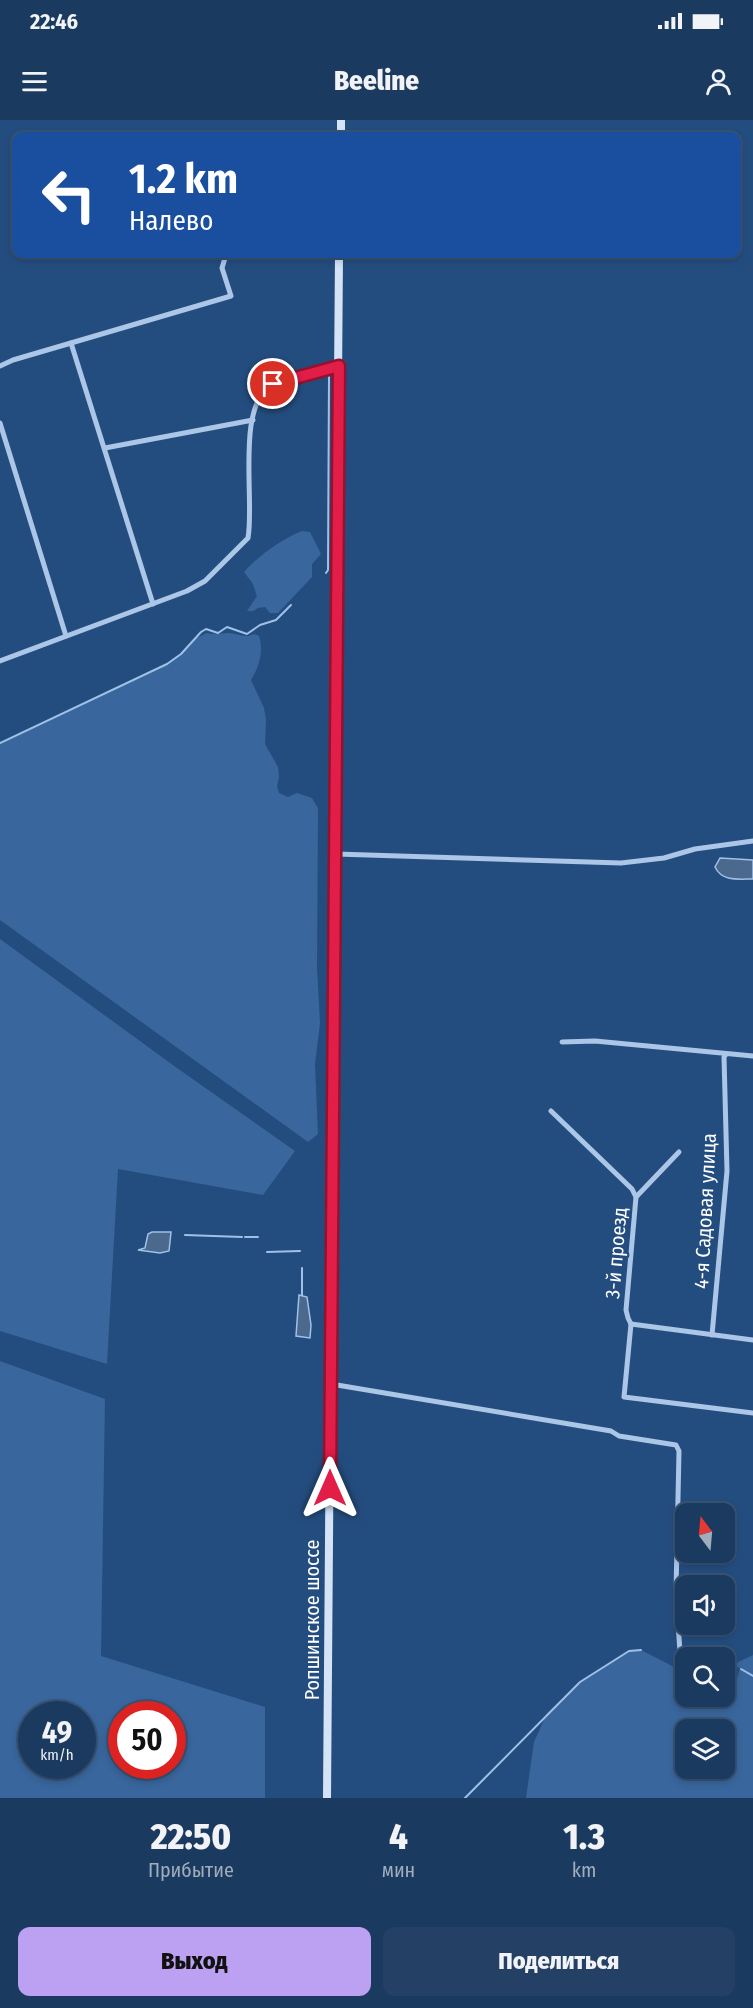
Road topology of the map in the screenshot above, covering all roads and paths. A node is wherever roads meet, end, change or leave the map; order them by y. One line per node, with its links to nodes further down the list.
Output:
1 (225, 258): 3 (street)
2 (339, 258): 5 (main road, Ропшинское шоссе)
3 (71, 343): 4 (street); 8 (street)
4 (0, 366)
5 (339, 366): 6 (street); 13 (main road, Ропшинское шоссе)
6 (253, 420): 8 (street); 9 (street)
7 (0, 423): 10 (street)
8 (105, 448): 9 (street)
9 (153, 604): 10 (street)
10 (66, 636): 11 (street)
11 (0, 661)
12 (753, 841): 13 (street)
13 (336, 854): 23 (main road, Ропшинское шоссе)
14 (562, 1042): 15 (street)
15 (726, 1054): 16 (street); 21 (street, 4-я Садовая улица)
16 (753, 1056)
17 (551, 1111): 19 (street, 3-й проезд)
18 (679, 1152): 19 (street)
19 (636, 1197): 20 (street, 3-й проезд)
20 (632, 1324): 21 (street); 24 (street, 3-й проезд)
21 (712, 1335): 22 (street)
22 (753, 1340)
23 (330, 1384): 25 (street); 26 (main road, Ропшинское шоссе)
24 (753, 1413)
25 (680, 1647)
26 (327, 1798)

